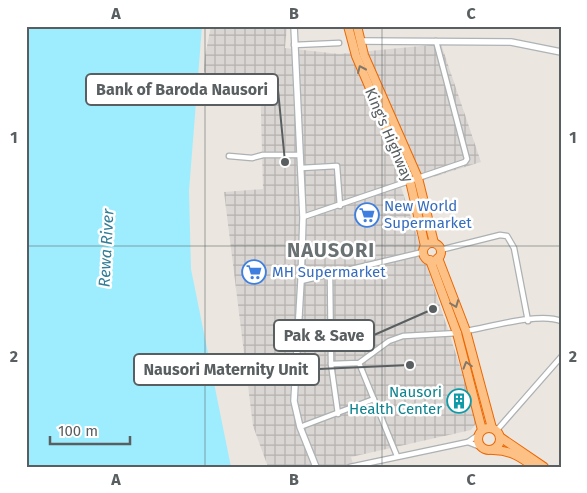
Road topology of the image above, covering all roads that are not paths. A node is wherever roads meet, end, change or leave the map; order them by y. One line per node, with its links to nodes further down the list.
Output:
1 (294, 26): 7 (street)
2 (348, 26): 13 (highway, King's Highway, one-way to 2)
3 (357, 26): 4 (highway, King's Highway)
4 (360, 41): 5 (street); 12 (highway, King's Highway)
5 (436, 41): 8 (street); 12 (street)
6 (339, 43): 7 (street)
7 (294, 45): 9 (street)
8 (561, 52)
9 (300, 155): 10 (street); 11 (street)
10 (229, 156)
11 (301, 168): 14 (street); 15 (street)
12 (418, 178): 13 (street); 16 (highway, King's Highway)
13 (410, 181): 14 (street); 17 (highway, King's Highway)
14 (340, 206): 15 (street)
15 (303, 216): 21 (street)
16 (434, 243): 17 (highway); 18 (highway)
17 (424, 249): 19 (highway); 20 (street)
18 (440, 250): 19 (highway); 22 (street)
19 (434, 259): 24 (highway, one-way to 24); 25 (highway)
20 (330, 275): 21 (street); 27 (street)
21 (302, 281): 31 (street)
22 (528, 321): 23 (street); 24 (street)
23 (561, 321)
24 (466, 331): 25 (street); 33 (highway)
25 (457, 333): 28 (street); 32 (highway, one-way to 25)
26 (561, 358): 33 (street)
27 (331, 364): 28 (street); 30 (street)
28 (359, 364): 29 (street)
29 (374, 399): 30 (street); 36 (street)
30 (338, 414): 31 (street)
31 (300, 427): 37 (street)
32 (480, 432): 33 (highway); 34 (street); 35 (highway)
33 (496, 432): 35 (highway); 40 (highway)
34 (468, 442): 35 (street); 36 (street)
35 (487, 449): 39 (highway)
36 (397, 456): 38 (street)
37 (316, 467)
38 (350, 467)
39 (534, 467)
40 (544, 467)

